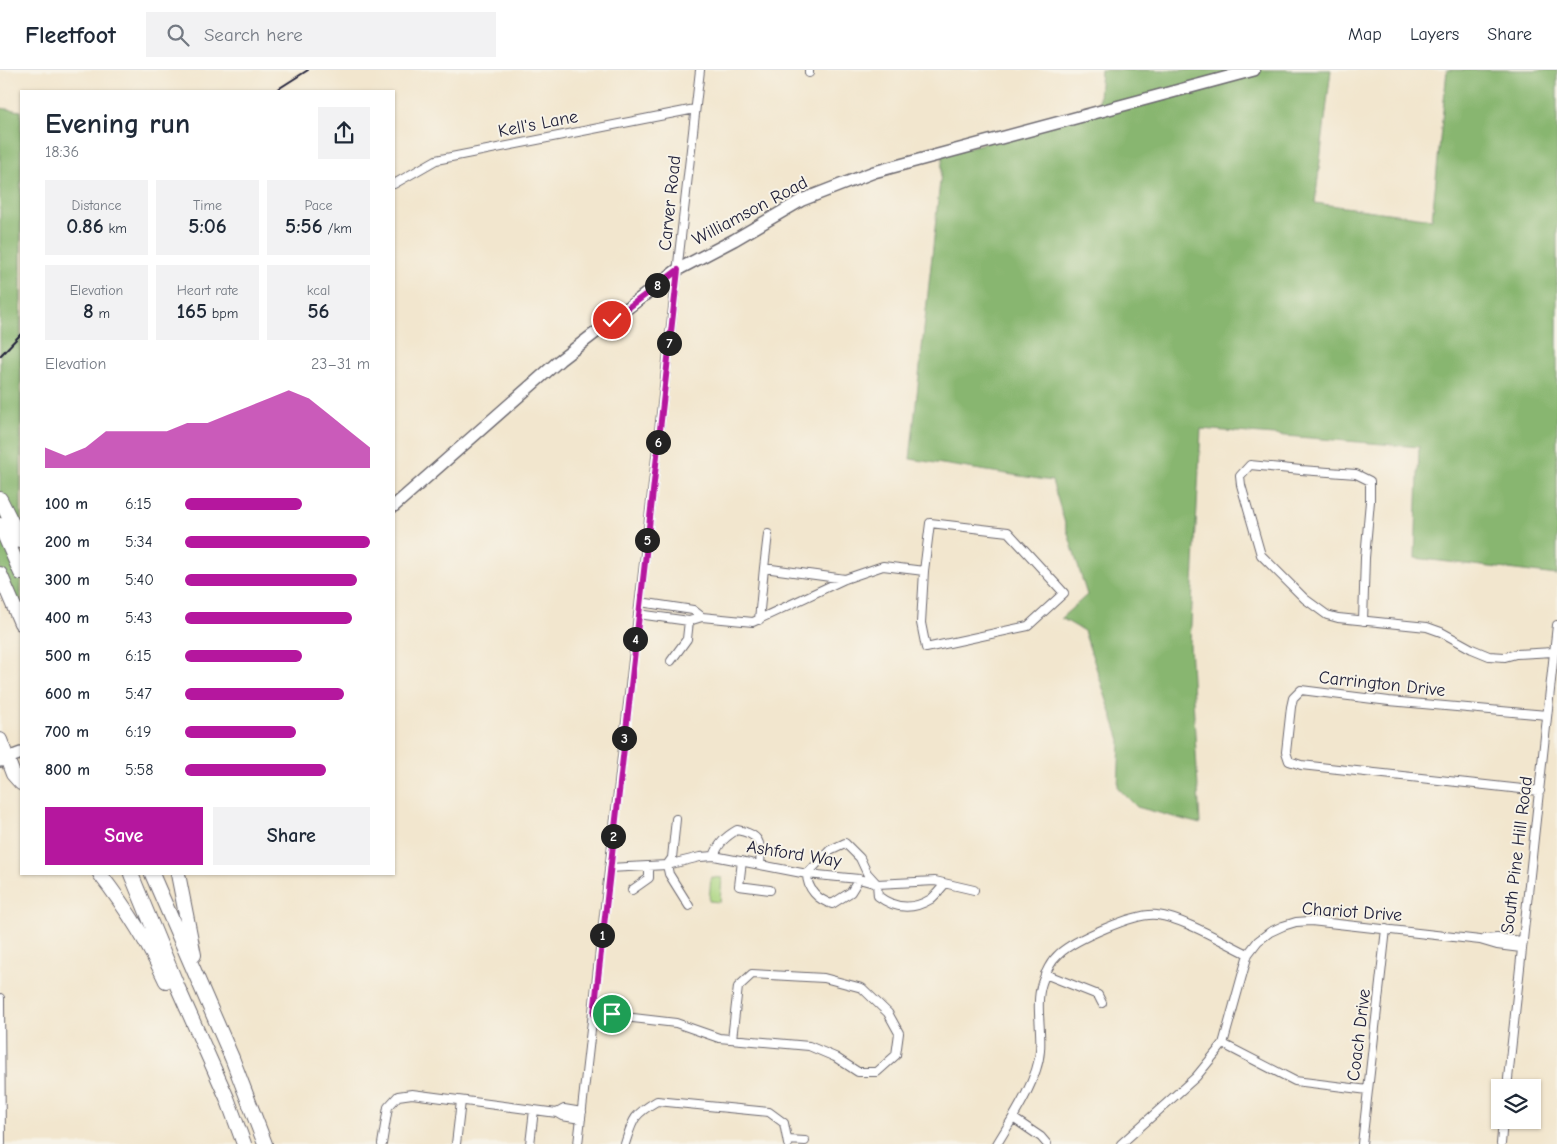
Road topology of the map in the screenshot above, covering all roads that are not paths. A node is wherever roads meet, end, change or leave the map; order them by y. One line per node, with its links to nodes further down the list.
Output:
1 (700, 70): 3 (street, Carver Road)
2 (1254, 70): 5 (main road, Williamson Road)
3 (695, 110): 4 (street, Kell's Lane); 5 (street, Carver Road)
4 (395, 183)
5 (678, 270): 7 (main road, Williamson Road); 16 (street, Carver Road)
6 (0, 499): 10 (highway)
7 (395, 505)
8 (0, 525): 12 (highway)
9 (768, 534): 11 (street)
10 (20, 539)
11 (764, 568): 15 (street); 19 (street)
12 (20, 571)
13 (924, 571): 13 (street); 15 (street)
14 (0, 574): 20 (highway)
15 (845, 579): 19 (street)
16 (640, 602): 17 (street, Carver Road); 18 (street)
17 (638, 614): 21 (street); 38 (street, Carver Road)
18 (702, 616): 19 (street); 21 (street)
19 (759, 620)
20 (20, 621)
21 (689, 621): 25 (street)
22 (1363, 621): 22 (street); 24 (street)
23 (1557, 625): 24 (street, South Pine Hill Road)
24 (1553, 652): 26 (street, South Pine Hill Road)
25 (671, 661)
26 (1547, 716): 31 (street, South Pine Hill Road); 31 (street, Carrington Drive)
27 (0, 740): 29 (highway)
28 (20, 753): 29 (main road)
29 (4, 760): 30 (highway)
30 (20, 782)
31 (1540, 791): 52 (street, South Pine Hill Road)
32 (676, 819): 35 (street)
33 (714, 856): 34 (street, Ashford Way); 35 (street, Ashford Way); 36 (street)
34 (742, 861): 36 (street, Ashford Way); 48 (street)
35 (667, 865): 37 (street, Ashford Way); 50 (street)
36 (760, 865): 39 (street, Ashford Way)
37 (649, 866): 38 (street, Ashford Way); 47 (street)
38 (609, 868): 58 (street, Carver Road)
39 (807, 874): 44 (street, Ashford Way); 44 (street); 45 (street)
40 (101, 875): 63 (highway)
41 (131, 875): 63 (highway)
42 (152, 875): 55 (highway)
43 (178, 875): 55 (highway)
44 (859, 880): 45 (street, Ashford Way)
45 (877, 884): 46 (street, Ashford Way); 46 (street)
46 (945, 884): 49 (street, Ashford Way)
47 (632, 890)
48 (770, 890)
49 (974, 890)
50 (690, 906)
51 (1386, 929): 52 (street, Chariot Drive); 53 (street, Chariot Drive); 62 (street, Coach Drive)
52 (1522, 945): 61 (street, South Pine Hill Road)
53 (1248, 954): 54 (street); 60 (street, Chariot Drive)
54 (1045, 974): 57 (street); 67 (street)
55 (202, 987): 73 (highway)
56 (0, 998): 71 (street)
57 (1102, 1003)
58 (596, 1014): 59 (street); 66 (street, Carver Road)
59 (732, 1039): 59 (street)
60 (1223, 1044): 62 (street); 81 (street, Chariot Drive)
61 (1508, 1079)
62 (1368, 1090): 82 (street, Coach Drive)
63 (227, 1098): 72 (highway)
64 (461, 1101): 65 (street); 74 (street); 75 (street)
65 (534, 1110): 66 (street); 76 (street)
66 (582, 1116): 77 (street, Carver Road)
67 (1013, 1118): 79 (street); 80 (street)
68 (1503, 1129): 83 (street)
69 (805, 1141): 70 (street)
70 (788, 1142): 78 (street)
71 (1, 1144)
72 (244, 1144)
73 (265, 1144)
74 (382, 1144)
75 (456, 1144)
76 (530, 1144)
77 (578, 1144)
78 (625, 1144)
79 (997, 1144)
80 (1047, 1144)
81 (1121, 1144)
82 (1362, 1144)
83 (1501, 1144)

